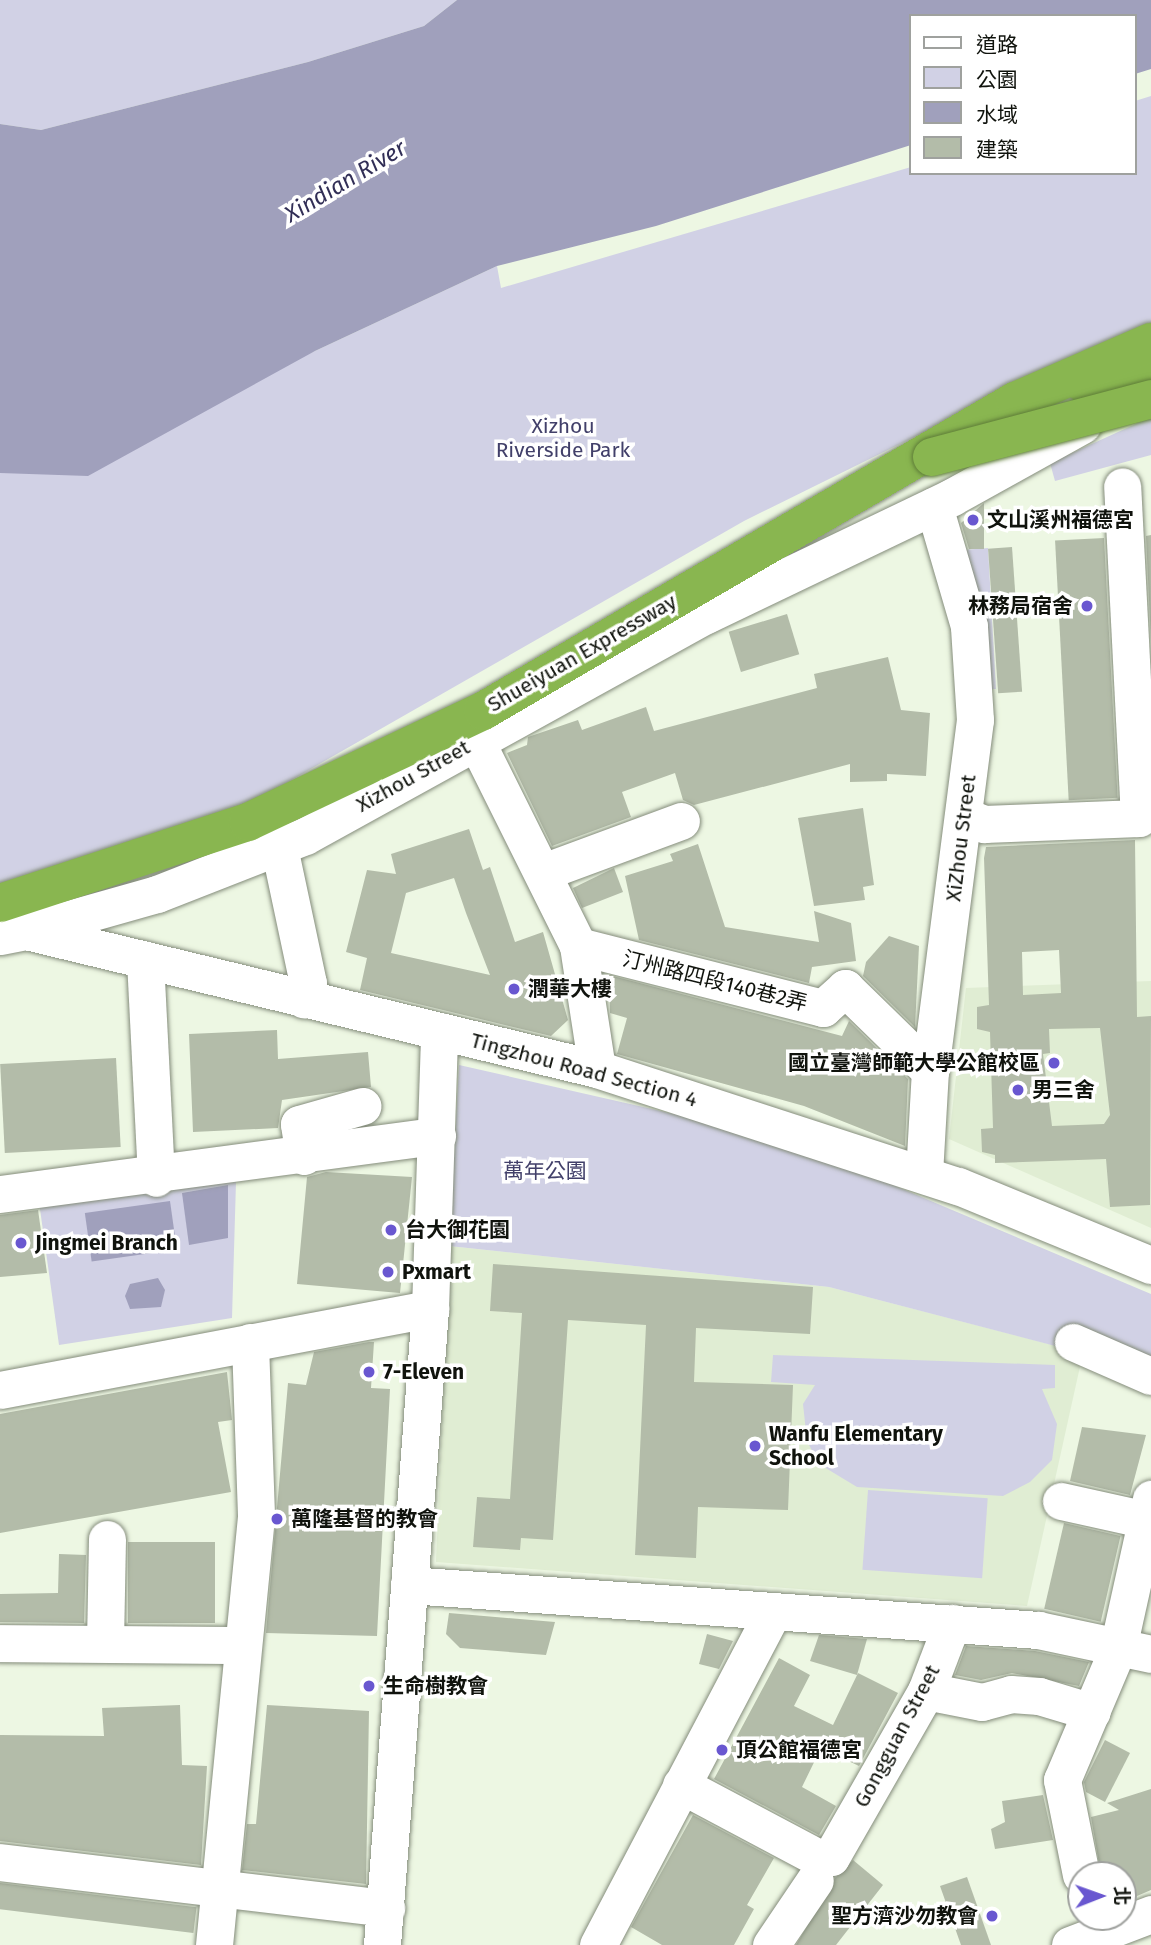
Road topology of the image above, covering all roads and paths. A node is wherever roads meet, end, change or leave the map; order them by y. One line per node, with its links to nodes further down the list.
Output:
1 (1151, 342): 5 (highway)
2 (1151, 368): 6 (highway, Shueiyuan Expressway, bridge)
3 (1151, 376): 5 (highway)
4 (1151, 399): 6 (highway, bridge); 8 (street, Xizhou Street)
5 (1015, 401): 14 (highway, Shueiyuan Expressway)
6 (932, 457): 14 (highway, Shueiyuan Expressway)
7 (1122, 486): 10 (street)
8 (934, 506): 9 (street, Xizhou Street); 10 (street, XiZhou Street)
9 (475, 741): 12 (street, Xizhou Street); 13 (street)
10 (964, 816): 21 (street, XiZhou Street)
11 (681, 821): 13 (street)
12 (279, 847): 15 (street, Xizhou Street); 18 (street)
13 (542, 872): 16 (street)
14 (0, 904)
15 (13, 933): 17 (street, Tingzhou Road Section 4)
16 (578, 946): 20 (street); 21 (street, 汀州路四段140巷2弄)
17 (145, 960): 18 (street, Tingzhou Road Section 4); 26 (street)
18 (304, 1000): 19 (street, Tingzhou Road Section 4)
19 (439, 1031): 20 (street, Tingzhou Road Section 4); 23 (street)
20 (597, 1069): 25 (street, Tingzhou Road Section 4)
21 (930, 1070): 25 (street, XiZhou Street)
22 (362, 1106): 24 (street)
23 (437, 1136): 24 (street); 29 (street)
24 (304, 1156): 26 (street)
25 (924, 1174): 28 (street, Tingzhou Road Section 4)
26 (156, 1178): 27 (street)
27 (0, 1194)
28 (1151, 1265)
29 (430, 1309): 30 (street); 37 (street)
30 (250, 1342): 33 (street); 42 (street)
31 (1073, 1342): 32 (street)
32 (1151, 1376)
33 (0, 1390)
34 (1060, 1501): 35 (street)
35 (1149, 1510): 43 (street)
36 (107, 1539): 41 (street)
37 (409, 1585): 38 (street); 51 (street)
38 (772, 1613): 39 (street); 46 (street)
39 (952, 1623): 43 (street); 44 (street, Gongguan Street)
40 (0, 1643): 41 (street)
41 (105, 1643): 42 (street)
42 (241, 1645): 50 (street)
43 (1134, 1651): 45 (street)
44 (926, 1691): 45 (street); 46 (street, Gongguan Street)
45 (1092, 1712): 47 (street)
46 (681, 1786): 56 (street)
47 (1079, 1861)
48 (0, 1862): 50 (street)
49 (815, 1880): 57 (street)
50 (219, 1886): 51 (street); 54 (street)
51 (386, 1908): 55 (street)
52 (1151, 1914): 53 (street)
53 (1085, 1933)
54 (214, 1945)
55 (382, 1945)
56 (598, 1945)
57 (771, 1945)

